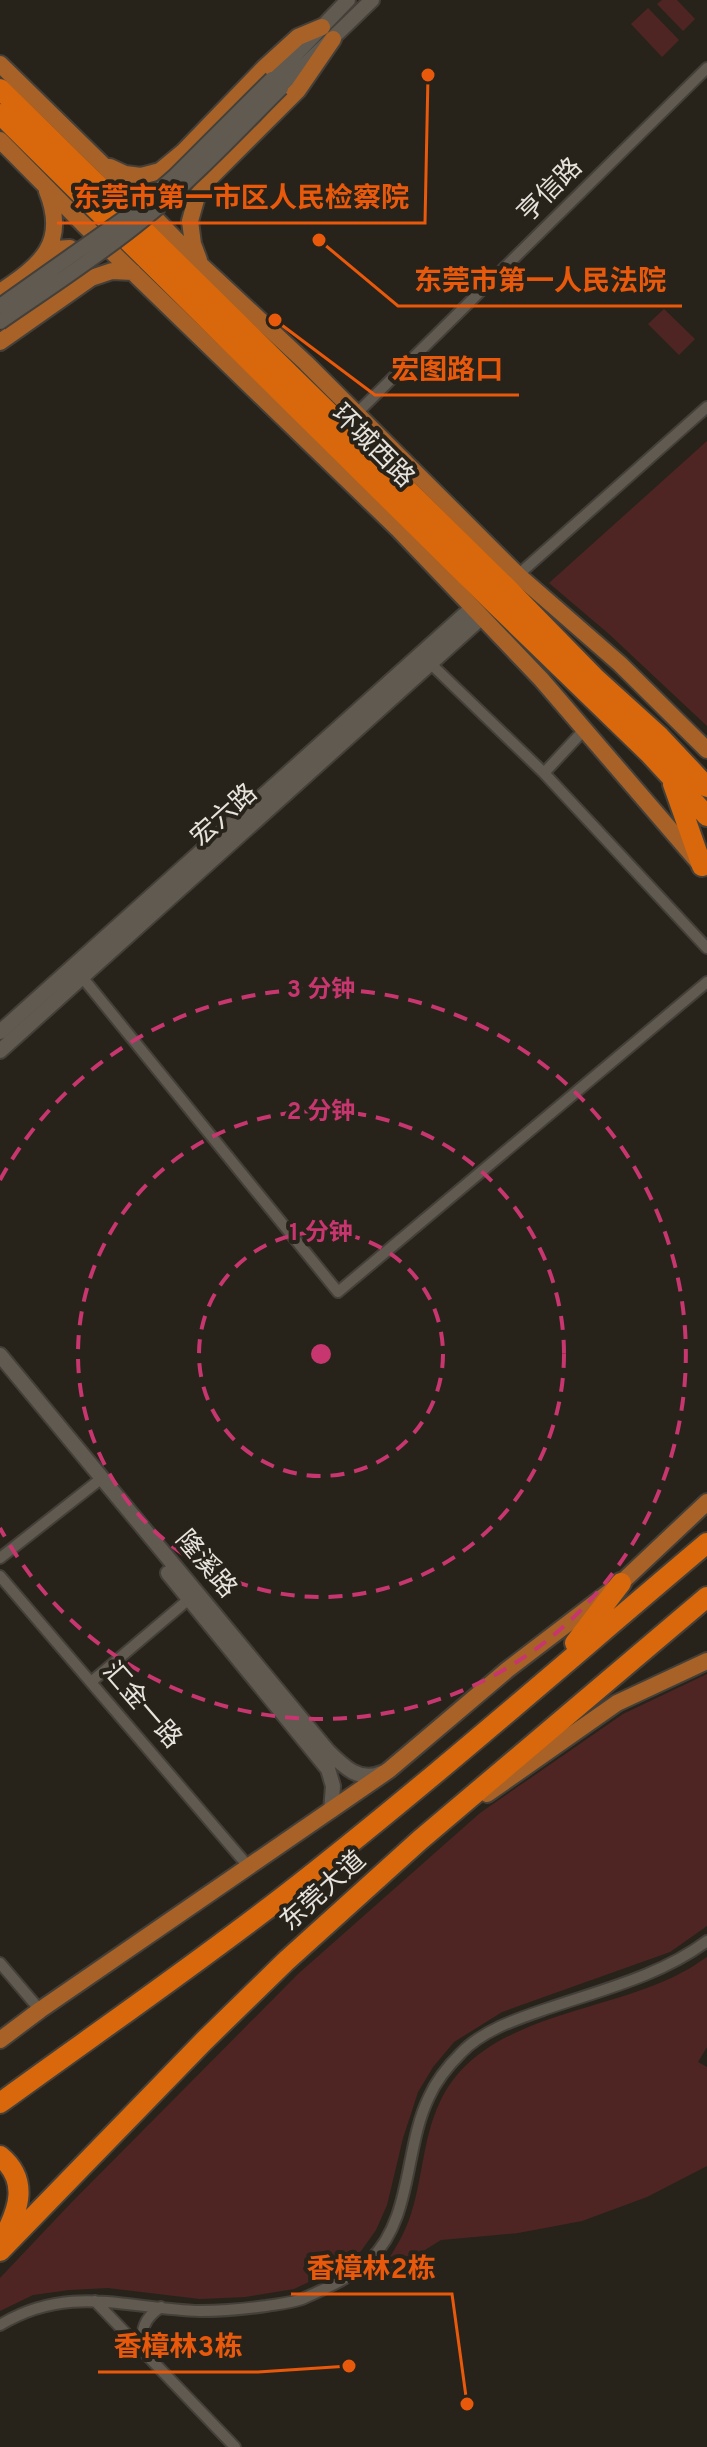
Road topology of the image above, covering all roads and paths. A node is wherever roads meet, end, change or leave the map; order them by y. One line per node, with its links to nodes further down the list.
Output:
1 (348, 0): 3 (street)
2 (372, 0): 3 (street)
3 (327, 33): 6 (street); 10 (main road); 13 (main road)
4 (0, 64): 11 (main road)
5 (707, 68): 23 (street, 亨信路)
6 (276, 83): 19 (street, bridge); 20 (street, bridge)
7 (0, 89): 28 (highway, 环城西路)
8 (0, 114): 32 (highway, 环城西路)
9 (0, 140): 12 (main road)
10 (176, 158): 11 (main road); 13 (main road)
11 (101, 163): 15 (main road)
12 (45, 185): 14 (main road); 16 (main road)
13 (197, 196): 15 (main road)
14 (43, 258): 17 (main road); 18 (main road)
15 (202, 266): 23 (main road)
16 (133, 272): 18 (main road); 25 (main road)
17 (0, 292)
18 (70, 292): 21 (main road)
19 (0, 306)
20 (0, 322)
21 (0, 342)
22 (707, 407): 24 (street)
23 (357, 413): 24 (main road)
24 (518, 575): 29 (main road)
25 (477, 612): 26 (street, 宏六路); 27 (main road); 39 (street, 宏六路)
26 (430, 663): 31 (street); 37 (street, 宏六路)
27 (584, 730): 31 (street); 35 (main road)
28 (660, 737): 30 (highway); 33 (highway, 环城西路)
29 (707, 750)
30 (707, 764)
31 (544, 773): 36 (street)
32 (670, 777): 34 (highway, 环城西路); 35 (highway)
33 (707, 787)
34 (707, 816)
35 (705, 869)
36 (707, 948)
37 (82, 977): 38 (street); 40 (street, 宏六路)
38 (707, 982)
39 (0, 1032)
40 (0, 1051)
41 (0, 1355): 43 (street, 隆溪路)
42 (0, 1368): 43 (street, 隆溪路)
43 (98, 1480): 46 (street); 50 (street, 隆溪路); 54 (street, 隆溪路)
44 (707, 1502): 48 (main road)
45 (707, 1543): 52 (highway, 东莞大道)
46 (0, 1558)
47 (0, 1576): 53 (street, 汇金一路)
48 (621, 1583): 52 (highway); 54 (main road)
49 (707, 1597): 56 (highway, 东莞大道)
50 (189, 1599): 53 (street); 55 (street, 隆溪路)
51 (707, 1661): 56 (main road)
52 (551, 1675): 62 (highway, 东莞大道)
53 (91, 1682): 57 (street, 汇金一路)
54 (389, 1770): 55 (main road)
55 (331, 1811): 57 (main road)
56 (420, 1840): 65 (highway, 东莞大道)
57 (248, 1866): 60 (main road)
58 (707, 1941): 67 (street)
59 (0, 1963): 60 (street)
60 (40, 2010): 61 (main road)
61 (0, 2040)
62 (0, 2103)
63 (0, 2156): 64 (highway)
64 (0, 2244)
65 (0, 2251)
66 (95, 2301): 67 (street); 68 (street); 69 (street)
67 (161, 2307): 69 (street)
68 (0, 2325)
69 (150, 2359): 70 (street)
70 (235, 2447)

